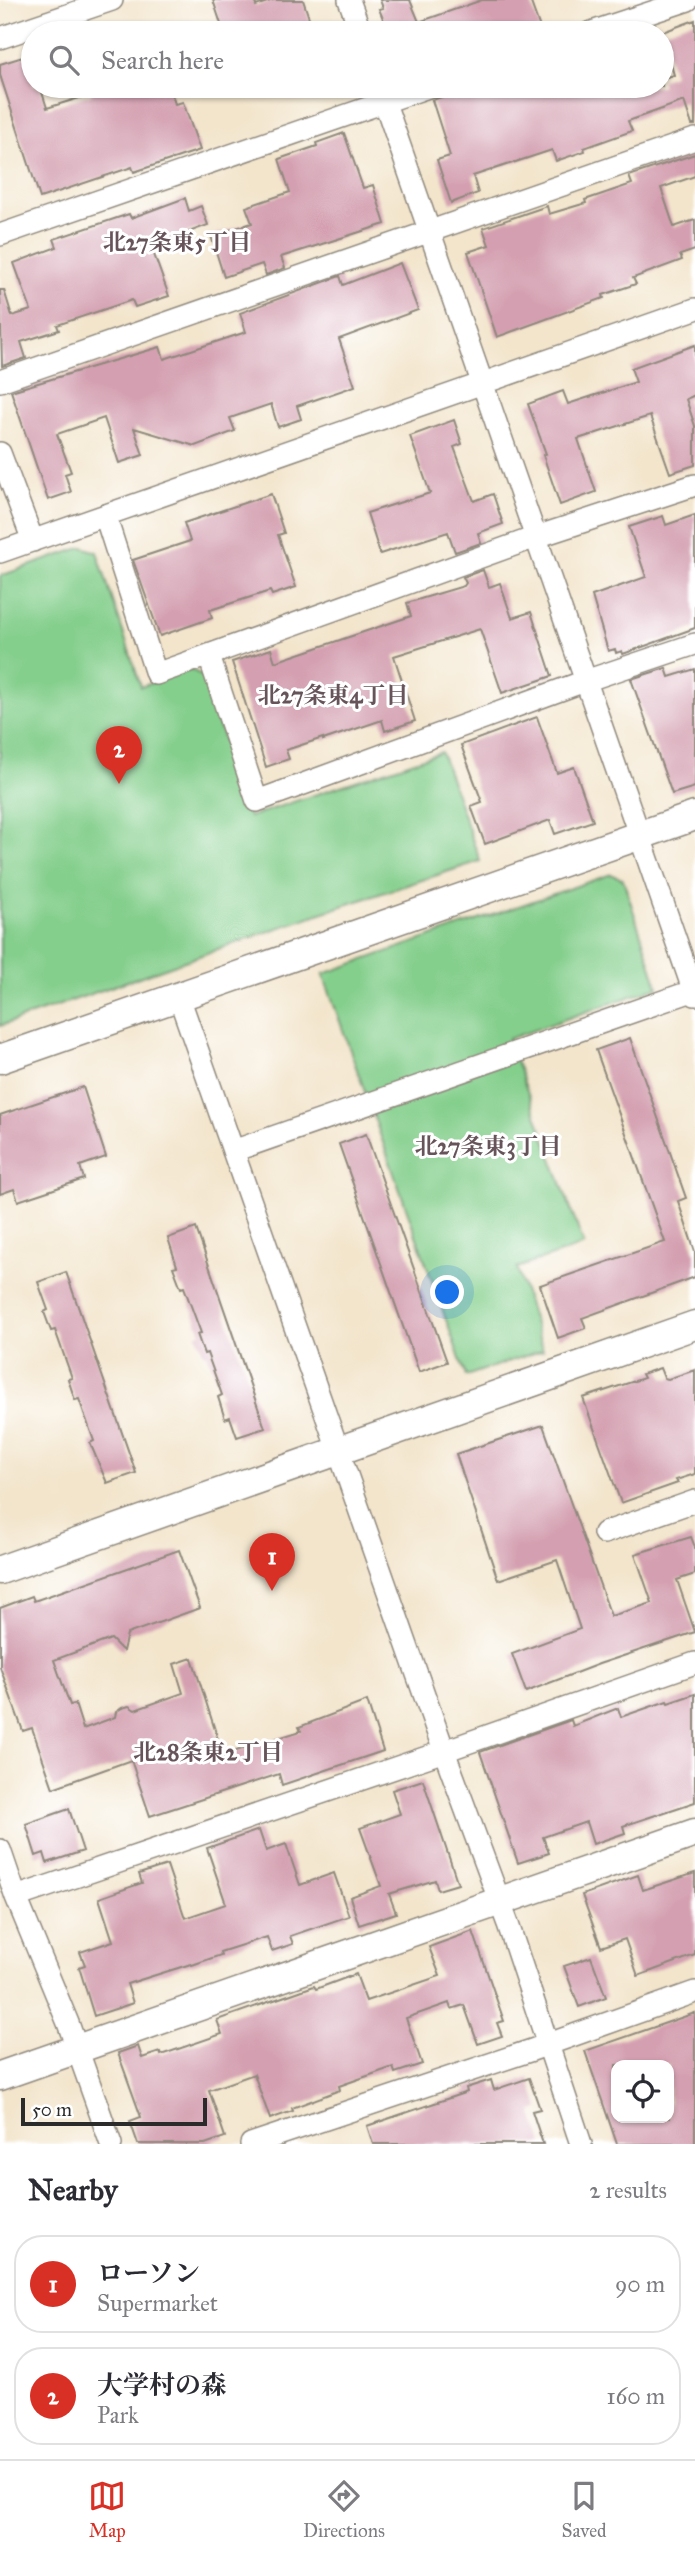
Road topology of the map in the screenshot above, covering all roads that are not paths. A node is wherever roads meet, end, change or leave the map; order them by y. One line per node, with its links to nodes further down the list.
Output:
1 (112, 0): 4 (street)
2 (349, 0): 5 (street)
3 (688, 0): 6 (street)
4 (50, 21)
5 (357, 21)
6 (625, 21)
7 (21, 31): 8 (street)
8 (0, 38)
9 (371, 98): 13 (street)
10 (383, 98): 12 (street)
11 (695, 139): 12 (street)
12 (429, 230): 15 (street); 16 (street)
13 (0, 235)
14 (695, 309): 16 (street)
15 (0, 381)
16 (482, 384): 19 (street); 20 (street)
17 (0, 453): 21 (street)
18 (695, 485): 20 (street)
19 (105, 514): 21 (street); 24 (street)
20 (536, 537): 24 (street); 25 (street)
21 (33, 541): 22 (street)
22 (0, 552)
23 (695, 644): 25 (street)
24 (209, 656): 25 (street)
25 (585, 681): 27 (street)
26 (695, 816): 27 (street)
27 (638, 835): 28 (street); 29 (street)
28 (694, 992): 31 (street)
29 (179, 997): 30 (street); 31 (street)
30 (0, 1059)
31 (233, 1151): 33 (street)
32 (695, 1325): 33 (street)
33 (338, 1452): 36 (street); 38 (street)
34 (695, 1501): 35 (street)
35 (604, 1533)
36 (0, 1570)
37 (695, 1663): 38 (street)
38 (444, 1751): 41 (street); 42 (street)
39 (695, 1833): 42 (street)
40 (0, 1850): 41 (street)
41 (16, 1897): 45 (street)
42 (499, 1901): 44 (street); 45 (street)
43 (695, 1992): 44 (street)
44 (546, 2045): 48 (street); 49 (street)
45 (76, 2048): 46 (street); 47 (street)
46 (0, 2076)
47 (111, 2144)
48 (251, 2144)
49 (581, 2144)

